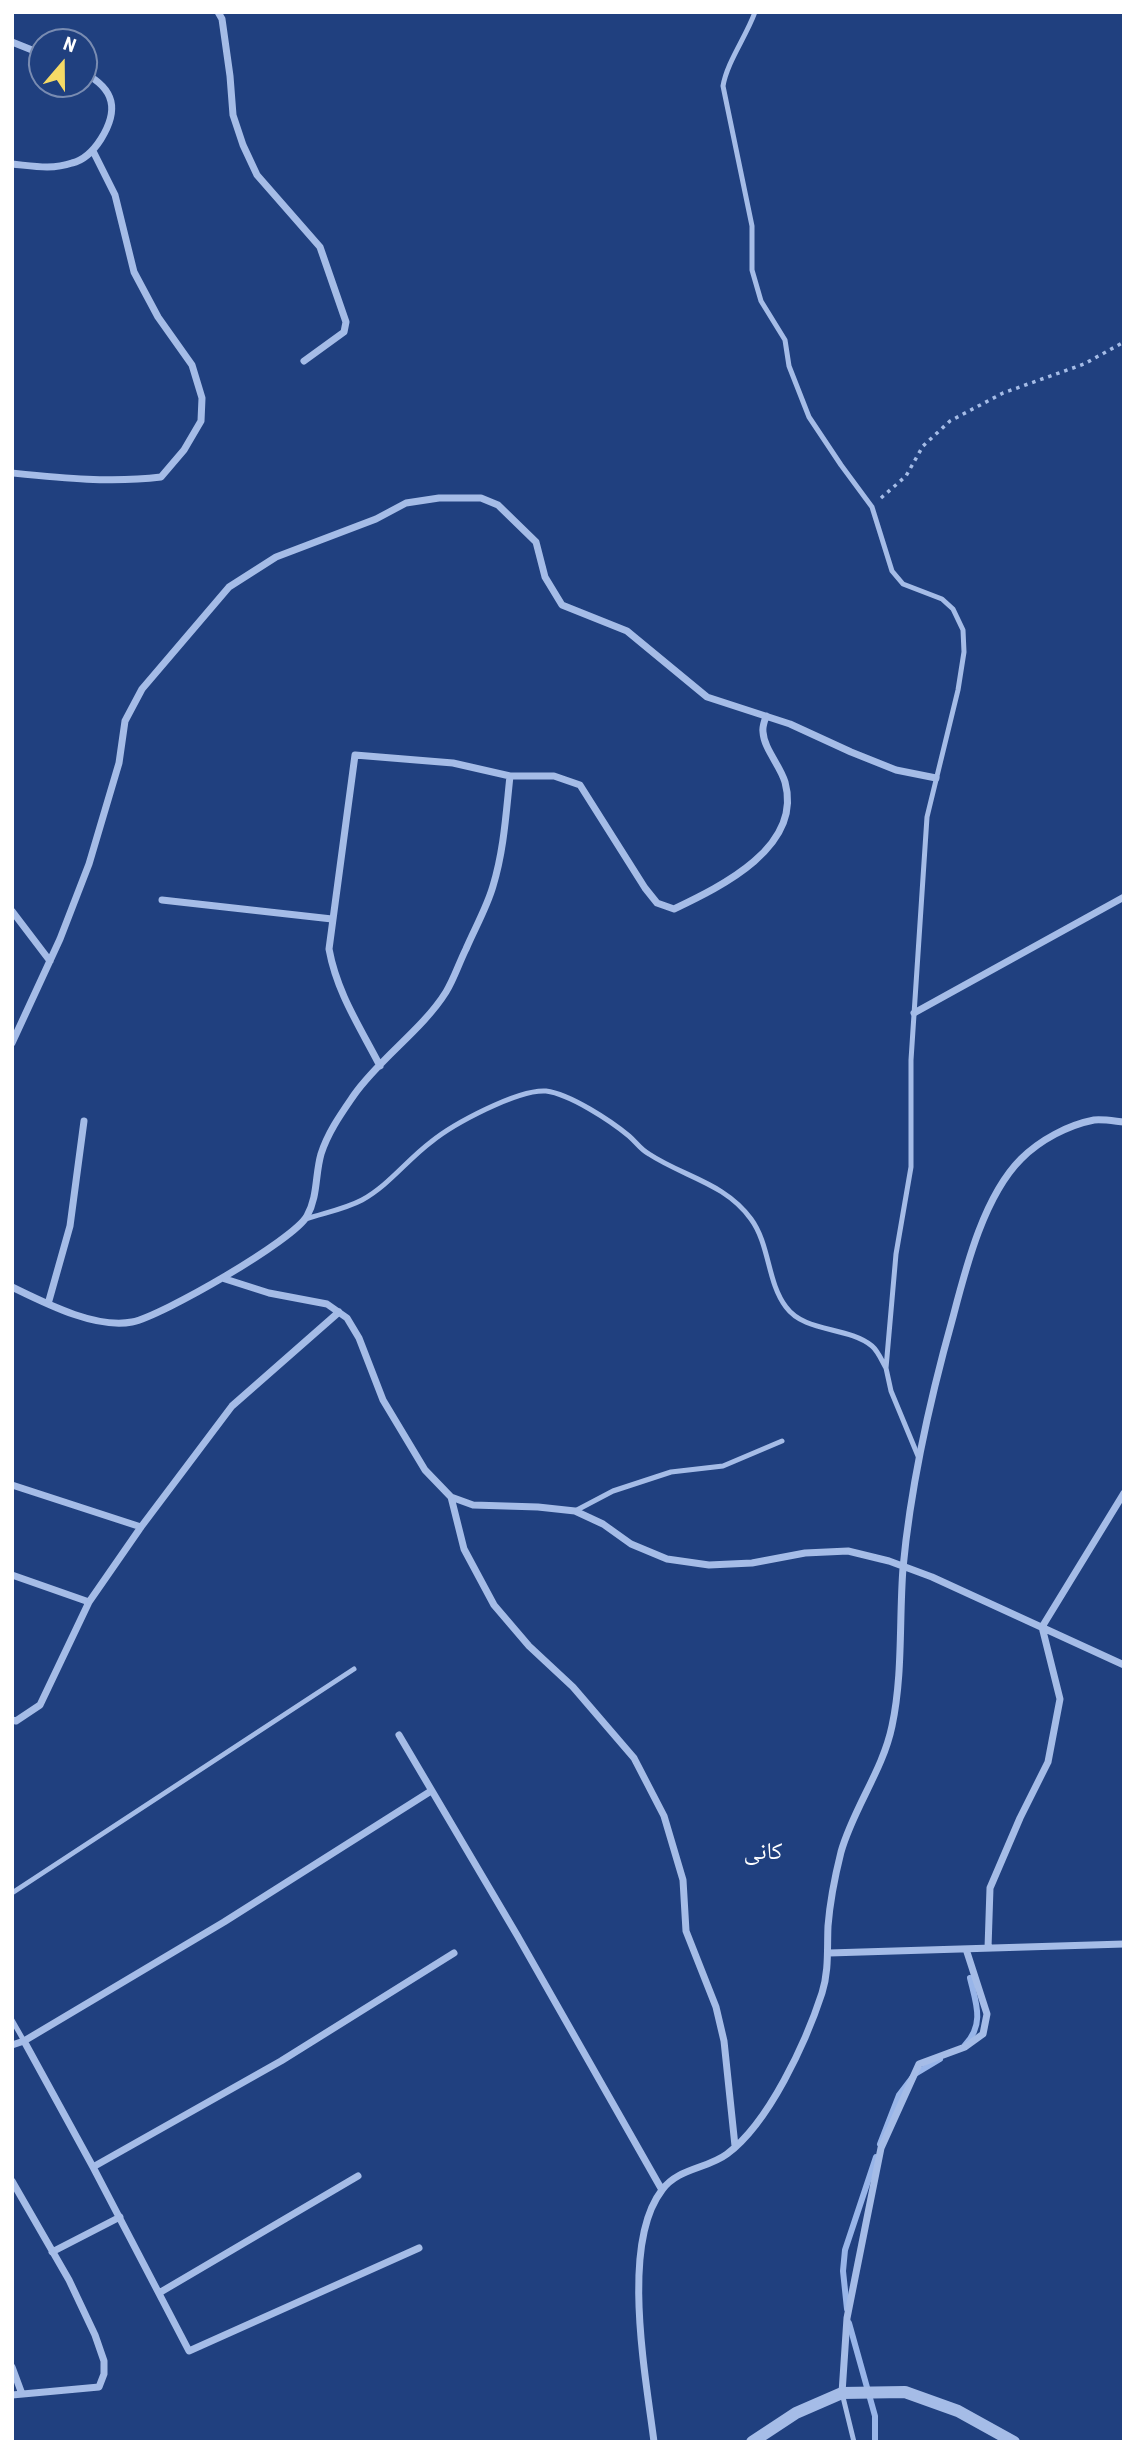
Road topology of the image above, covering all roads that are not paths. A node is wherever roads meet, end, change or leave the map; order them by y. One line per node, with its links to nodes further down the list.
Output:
1 (218, 12): 6 (street)
2 (755, 12): 10 (lane)
3 (98, 80): 4 (street)
4 (93, 151): 5 (street); 7 (street)
5 (12, 164)
6 (304, 361)
7 (12, 473)
8 (766, 716): 9 (street); 10 (street); 15 (street)
9 (510, 776): 14 (street); 18 (street)
10 (936, 778): 16 (lane)
11 (1124, 897): 16 (street)
12 (162, 900): 14 (street)
13 (12, 911): 15 (street)
14 (332, 919): 18 (street)
15 (50, 961): 17 (street)
16 (914, 1013): 26 (lane)
17 (12, 1043)
18 (380, 1066): 21 (street)
19 (84, 1121): 24 (street)
20 (1124, 1122): 28 (street)
21 (306, 1219): 22 (street); 26 (lane)
22 (222, 1279): 24 (street); 25 (street)
23 (12, 1287): 24 (street)
24 (48, 1304)
25 (339, 1312): 31 (street); 33 (street)
26 (886, 1368): 28 (lane)
27 (782, 1441): 32 (lane)
28 (918, 1456): 34 (street)
29 (12, 1485): 33 (street)
30 (1124, 1493): 37 (street)
31 (451, 1497): 32 (street); 52 (street)
32 (575, 1511): 34 (street)
33 (141, 1527): 36 (street)
34 (904, 1566): 37 (street); 48 (street)
35 (12, 1575): 36 (street)
36 (89, 1602): 40 (street)
37 (1042, 1627): 38 (street); 45 (street)
38 (1124, 1665)
39 (354, 1669): 43 (lane)
40 (12, 1720)
41 (399, 1735): 42 (street)
42 (431, 1791): 50 (street); 56 (street)
43 (12, 1892)
44 (1124, 1944): 45 (street)
45 (988, 1948): 46 (street)
46 (966, 1949): 48 (street); 62 (street)
47 (454, 1953): 53 (street)
48 (829, 1953): 52 (street)
49 (12, 2020): 50 (lane)
50 (24, 2041): 51 (street); 53 (street)
51 (12, 2045)
52 (735, 2146): 56 (street)
53 (93, 2167): 57 (street)
54 (358, 2176): 60 (street)
55 (12, 2181): 59 (street)
56 (662, 2190): 65 (street)
57 (120, 2217): 59 (street); 60 (street)
58 (419, 2248): 60 (street)
59 (52, 2252): 63 (street)
60 (159, 2293)
61 (12, 2367): 63 (street)
62 (842, 2393): 66 (street); 67 (lane); 68 (street)
63 (22, 2394): 64 (street)
64 (12, 2395)
65 (654, 2442)
66 (752, 2442)
67 (854, 2442)
68 (1014, 2442)

